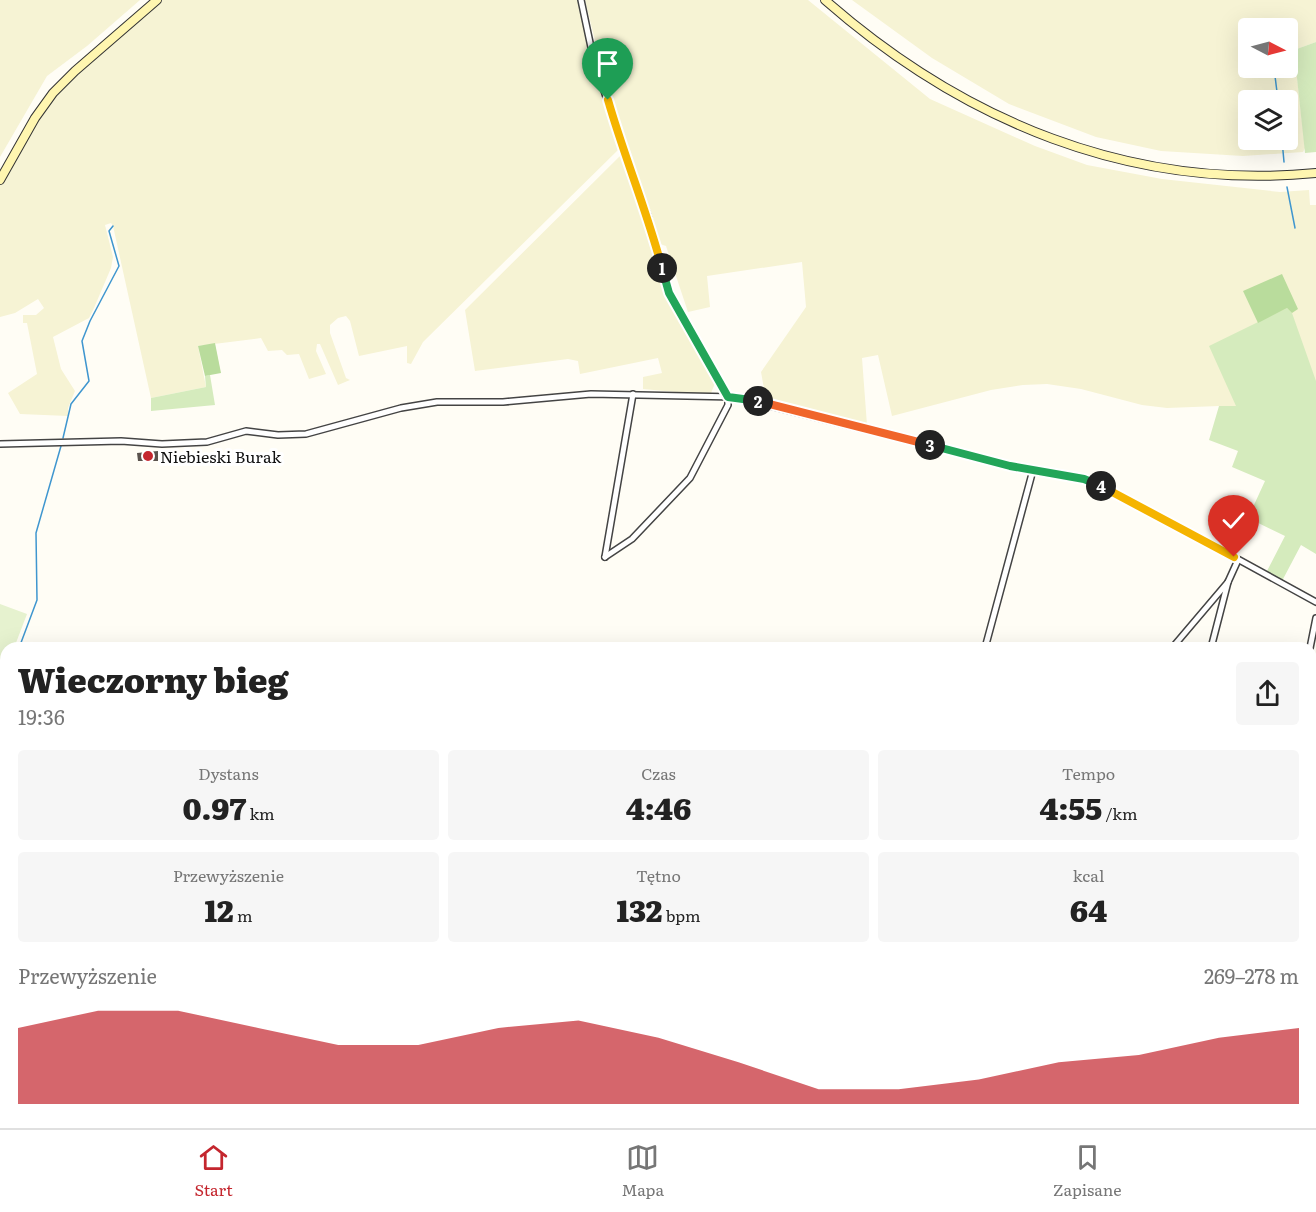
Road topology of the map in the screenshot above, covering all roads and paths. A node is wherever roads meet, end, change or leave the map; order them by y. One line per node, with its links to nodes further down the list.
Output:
1 (157, 0): 5 (main road)
2 (581, 0): 7 (street)
3 (825, 0): 4 (main road)
4 (1316, 173)
5 (0, 180)
6 (633, 394): 7 (street); 7 (street); 8 (street)
7 (728, 397): 9 (street)
8 (0, 444)
9 (1033, 470): 10 (street); 14 (street)
10 (1238, 560): 11 (street); 12 (street)
11 (1228, 582): 15 (street); 16 (street)
12 (1316, 602)
13 (1316, 618): 17 (street)
14 (987, 642)
15 (1177, 642)
16 (1213, 642)
17 (1311, 642)

